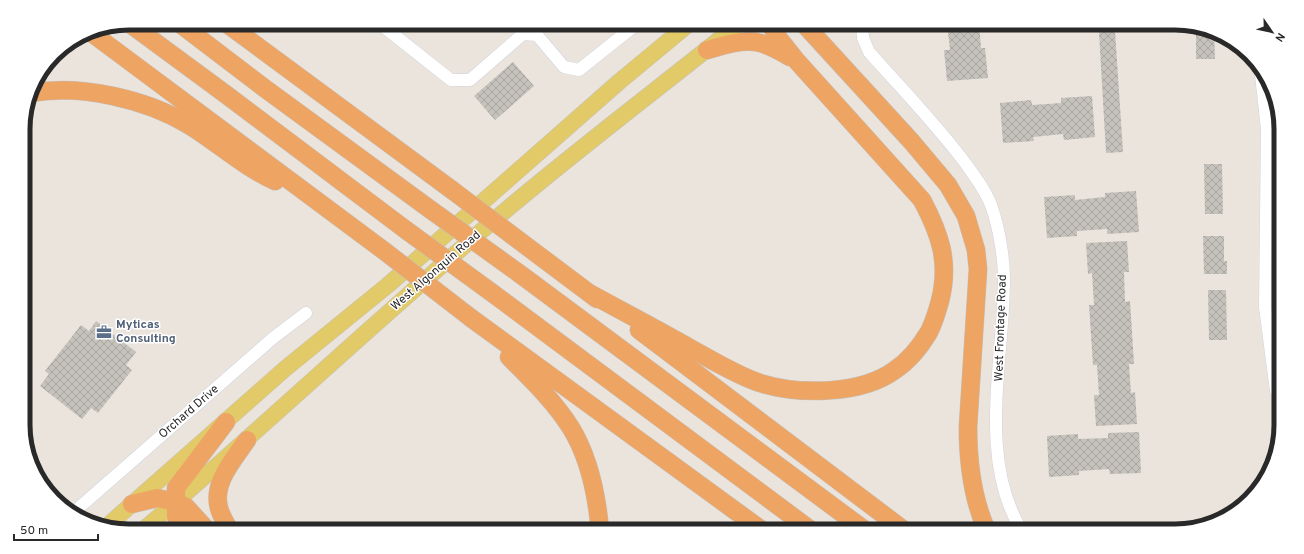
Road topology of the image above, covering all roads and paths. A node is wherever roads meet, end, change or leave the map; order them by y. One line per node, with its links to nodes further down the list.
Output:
1 (138, 30): 37 (highway, bridge)
2 (188, 30): 38 (highway, bridge)
3 (236, 30): 16 (highway)
4 (247, 30): 16 (highway)
5 (388, 30): 6 (street)
6 (629, 30)
7 (682, 30): 25 (main road, West Algonquin Road)
8 (731, 30): 14 (main road, West Algonquin Road)
9 (774, 30): 15 (highway)
10 (809, 30): 17 (highway)
11 (821, 30): 17 (highway)
12 (862, 30): 41 (street, West Frontage Road)
13 (95, 36): 20 (highway)
14 (706, 50): 15 (highway); 26 (main road, West Algonquin Road)
15 (795, 59): 21 (highway)
16 (280, 62): 21 (highway, bridge)
17 (848, 72): 40 (highway)
18 (1262, 80): 24 (street)
19 (37, 92): 20 (highway)
20 (318, 202): 23 (highway, bridge)
21 (589, 293): 39 (highway)
22 (306, 313): 29 (street, Orchard Drive)
23 (471, 318): 35 (highway); 36 (highway)
24 (1274, 376)
25 (226, 422): 27 (highway); 28 (main road, West Algonquin Road)
26 (247, 440): 27 (main road, West Algonquin Road); 34 (highway)
27 (175, 502): 28 (highway); 31 (main road, West Algonquin Road); 32 (highway); 33 (highway)
28 (132, 504): 30 (main road, West Algonquin Road)
29 (77, 510)
30 (111, 522)
31 (150, 524)
32 (179, 524)
33 (202, 524)
34 (227, 524)
35 (599, 524)
36 (753, 524)
37 (803, 524)
38 (857, 524)
39 (896, 524)
40 (983, 524)
41 (1018, 524)

